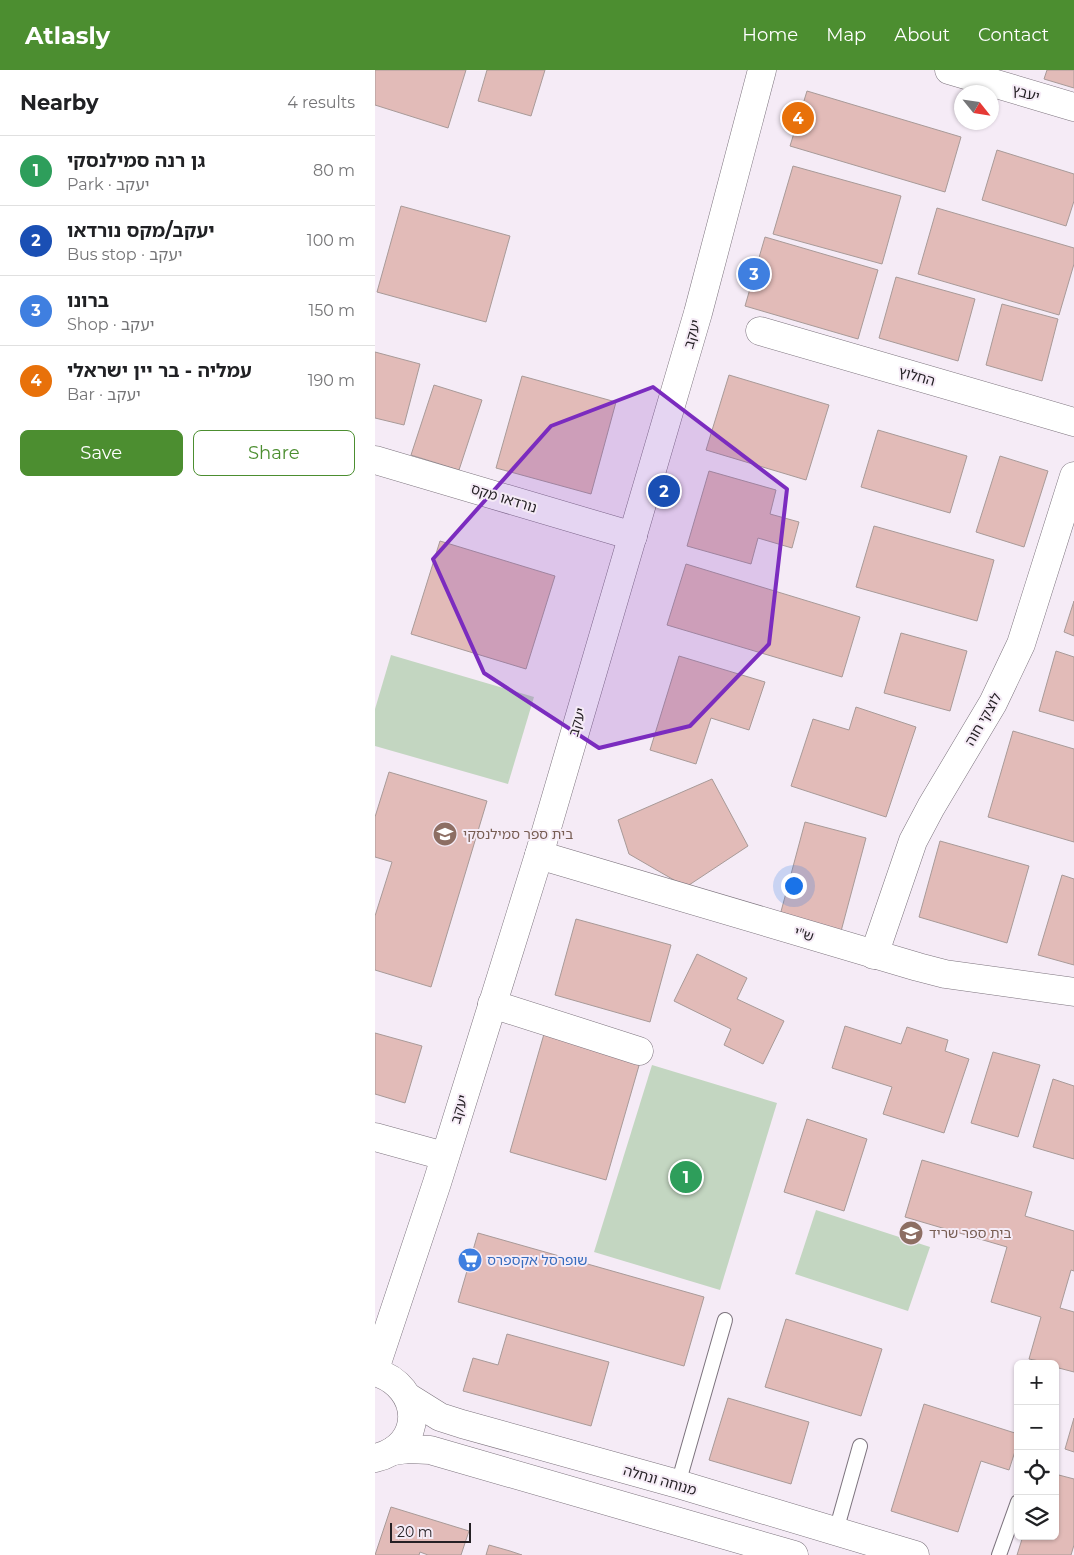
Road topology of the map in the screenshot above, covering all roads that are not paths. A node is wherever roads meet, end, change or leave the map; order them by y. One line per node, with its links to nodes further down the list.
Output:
1 (762, 70): 8 (street, יעקב)
2 (949, 70): 3 (street, יעבץ)
3 (1074, 107)
4 (760, 331): 5 (street, החלוץ)
5 (1074, 422)
6 (375, 460): 8 (street, נורדאו מקס)
7 (1074, 476): 10 (street, לוצקי חוה)
8 (633, 536): 9 (street, יעקב)
9 (539, 855): 10 (street, ש"י); 12 (street, יעקב)
10 (874, 955): 11 (street, ש"י)
11 (1074, 992)
12 (491, 1004): 13 (street); 15 (street, יעקב)
13 (639, 1051)
14 (375, 1137): 15 (street)
15 (444, 1156): 17 (street, יעקב)
16 (725, 1320): 21 (lane)
17 (375, 1371): 18 (street, מנוחה ונחלה)
18 (408, 1397): 20 (street); 21 (street, מנוחה ונחלה)
19 (860, 1446): 23 (lane)
20 (384, 1454): 24 (street)
21 (677, 1484): 23 (street, מנוחה ונחלה)
22 (1014, 1513): 26 (lane)
23 (836, 1531): 25 (street, מנוחה ונחלה)
24 (793, 1555)
25 (915, 1555)
26 (999, 1555)

